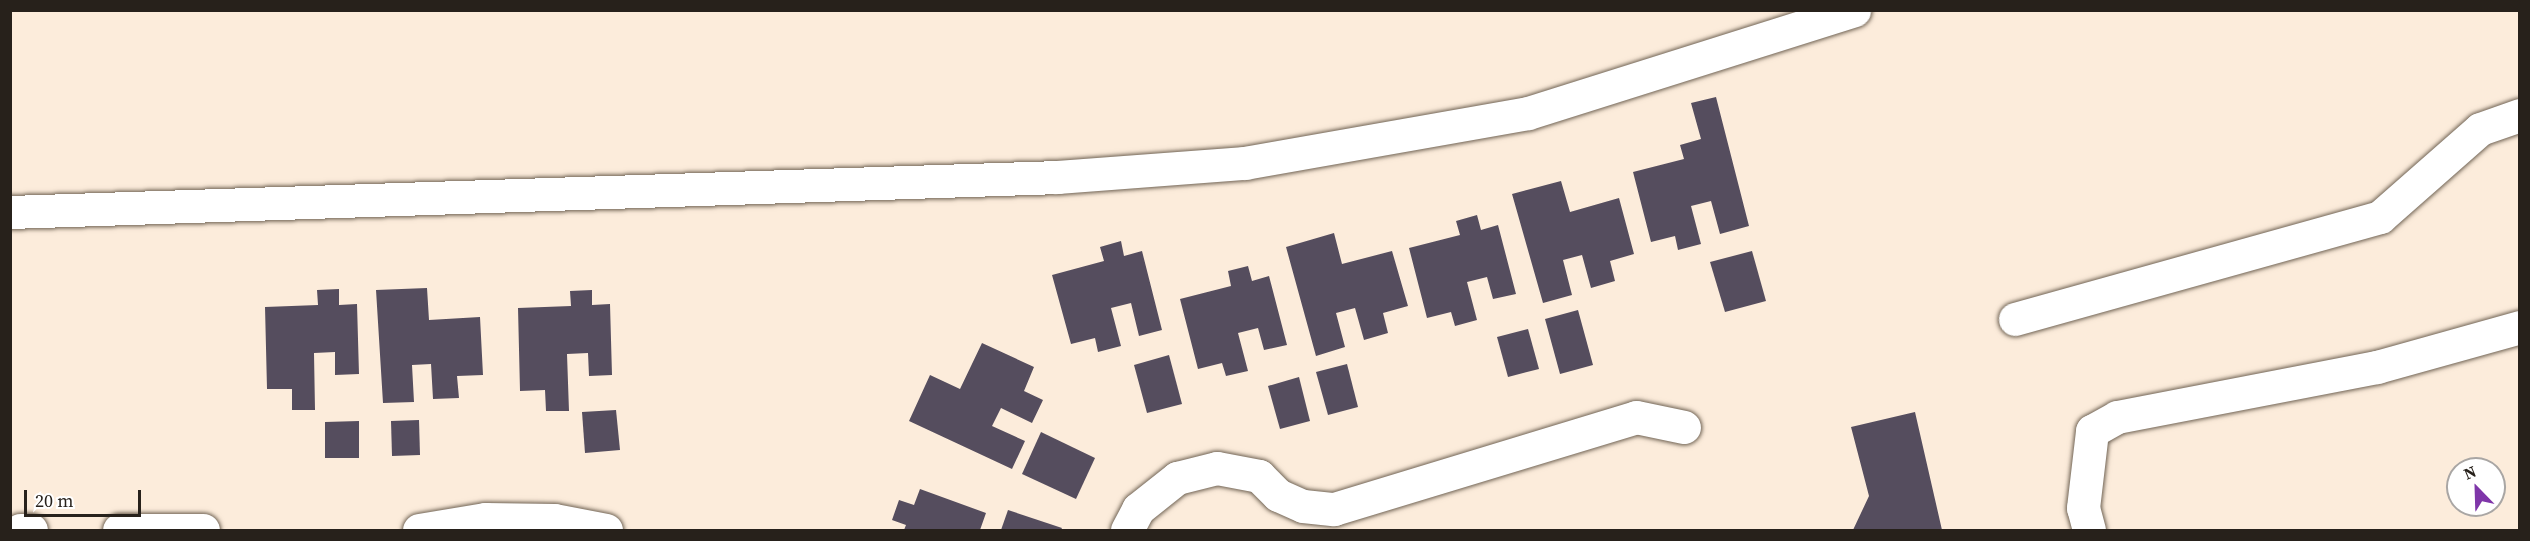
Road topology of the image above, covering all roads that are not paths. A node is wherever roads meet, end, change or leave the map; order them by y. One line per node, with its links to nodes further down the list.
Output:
1 (1854, 10): 3 (street)
2 (2520, 115): 4 (street)
3 (10, 212)
4 (2015, 319)
5 (2520, 327): 14 (street)
6 (1684, 427): 13 (street)
7 (20, 531): 8 (street)
8 (32, 531)
9 (119, 531): 10 (street)
10 (203, 531)
11 (419, 531): 12 (street)
12 (606, 531)
13 (1127, 531)
14 (2089, 531)

